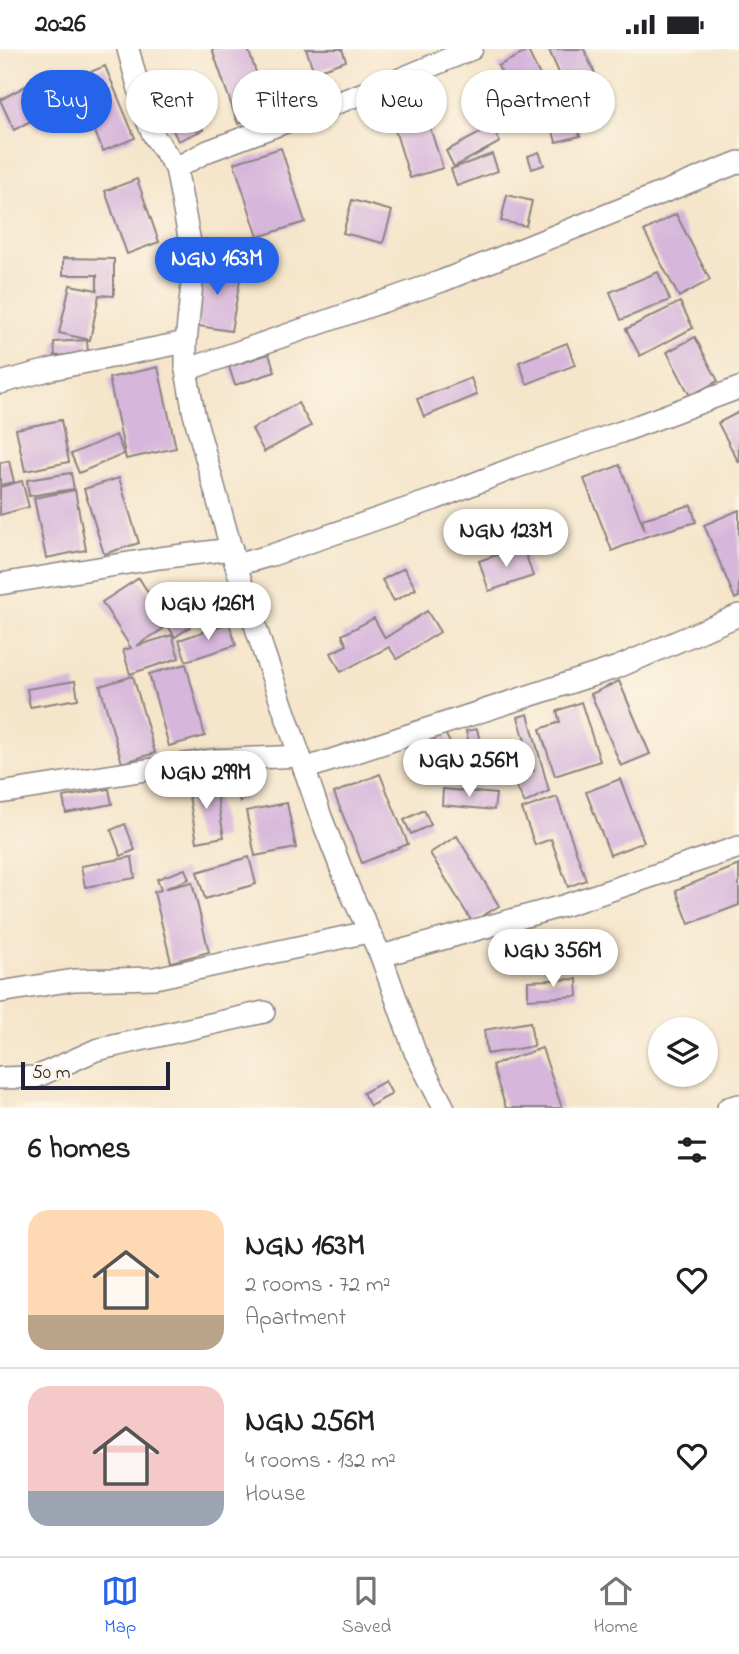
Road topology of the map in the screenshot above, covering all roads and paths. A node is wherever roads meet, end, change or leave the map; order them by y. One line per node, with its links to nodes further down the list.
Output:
1 (128, 49): 4 (street)
2 (472, 49): 4 (street)
3 (739, 162): 6 (street)
4 (176, 168): 5 (street)
5 (186, 342): 6 (street); 7 (street)
6 (186, 370): 9 (street)
7 (0, 383)
8 (739, 388): 9 (street)
9 (234, 557): 10 (street); 12 (street)
10 (0, 584)
11 (739, 615): 12 (street)
12 (302, 762): 13 (street); 15 (street)
13 (0, 793)
14 (739, 847): 16 (street)
15 (368, 932): 16 (street); 17 (street)
16 (381, 956): 21 (street)
17 (0, 992)
18 (264, 1012): 19 (street)
19 (0, 1078)
20 (739, 1105): 22 (street)
21 (444, 1108)
22 (728, 1108)

